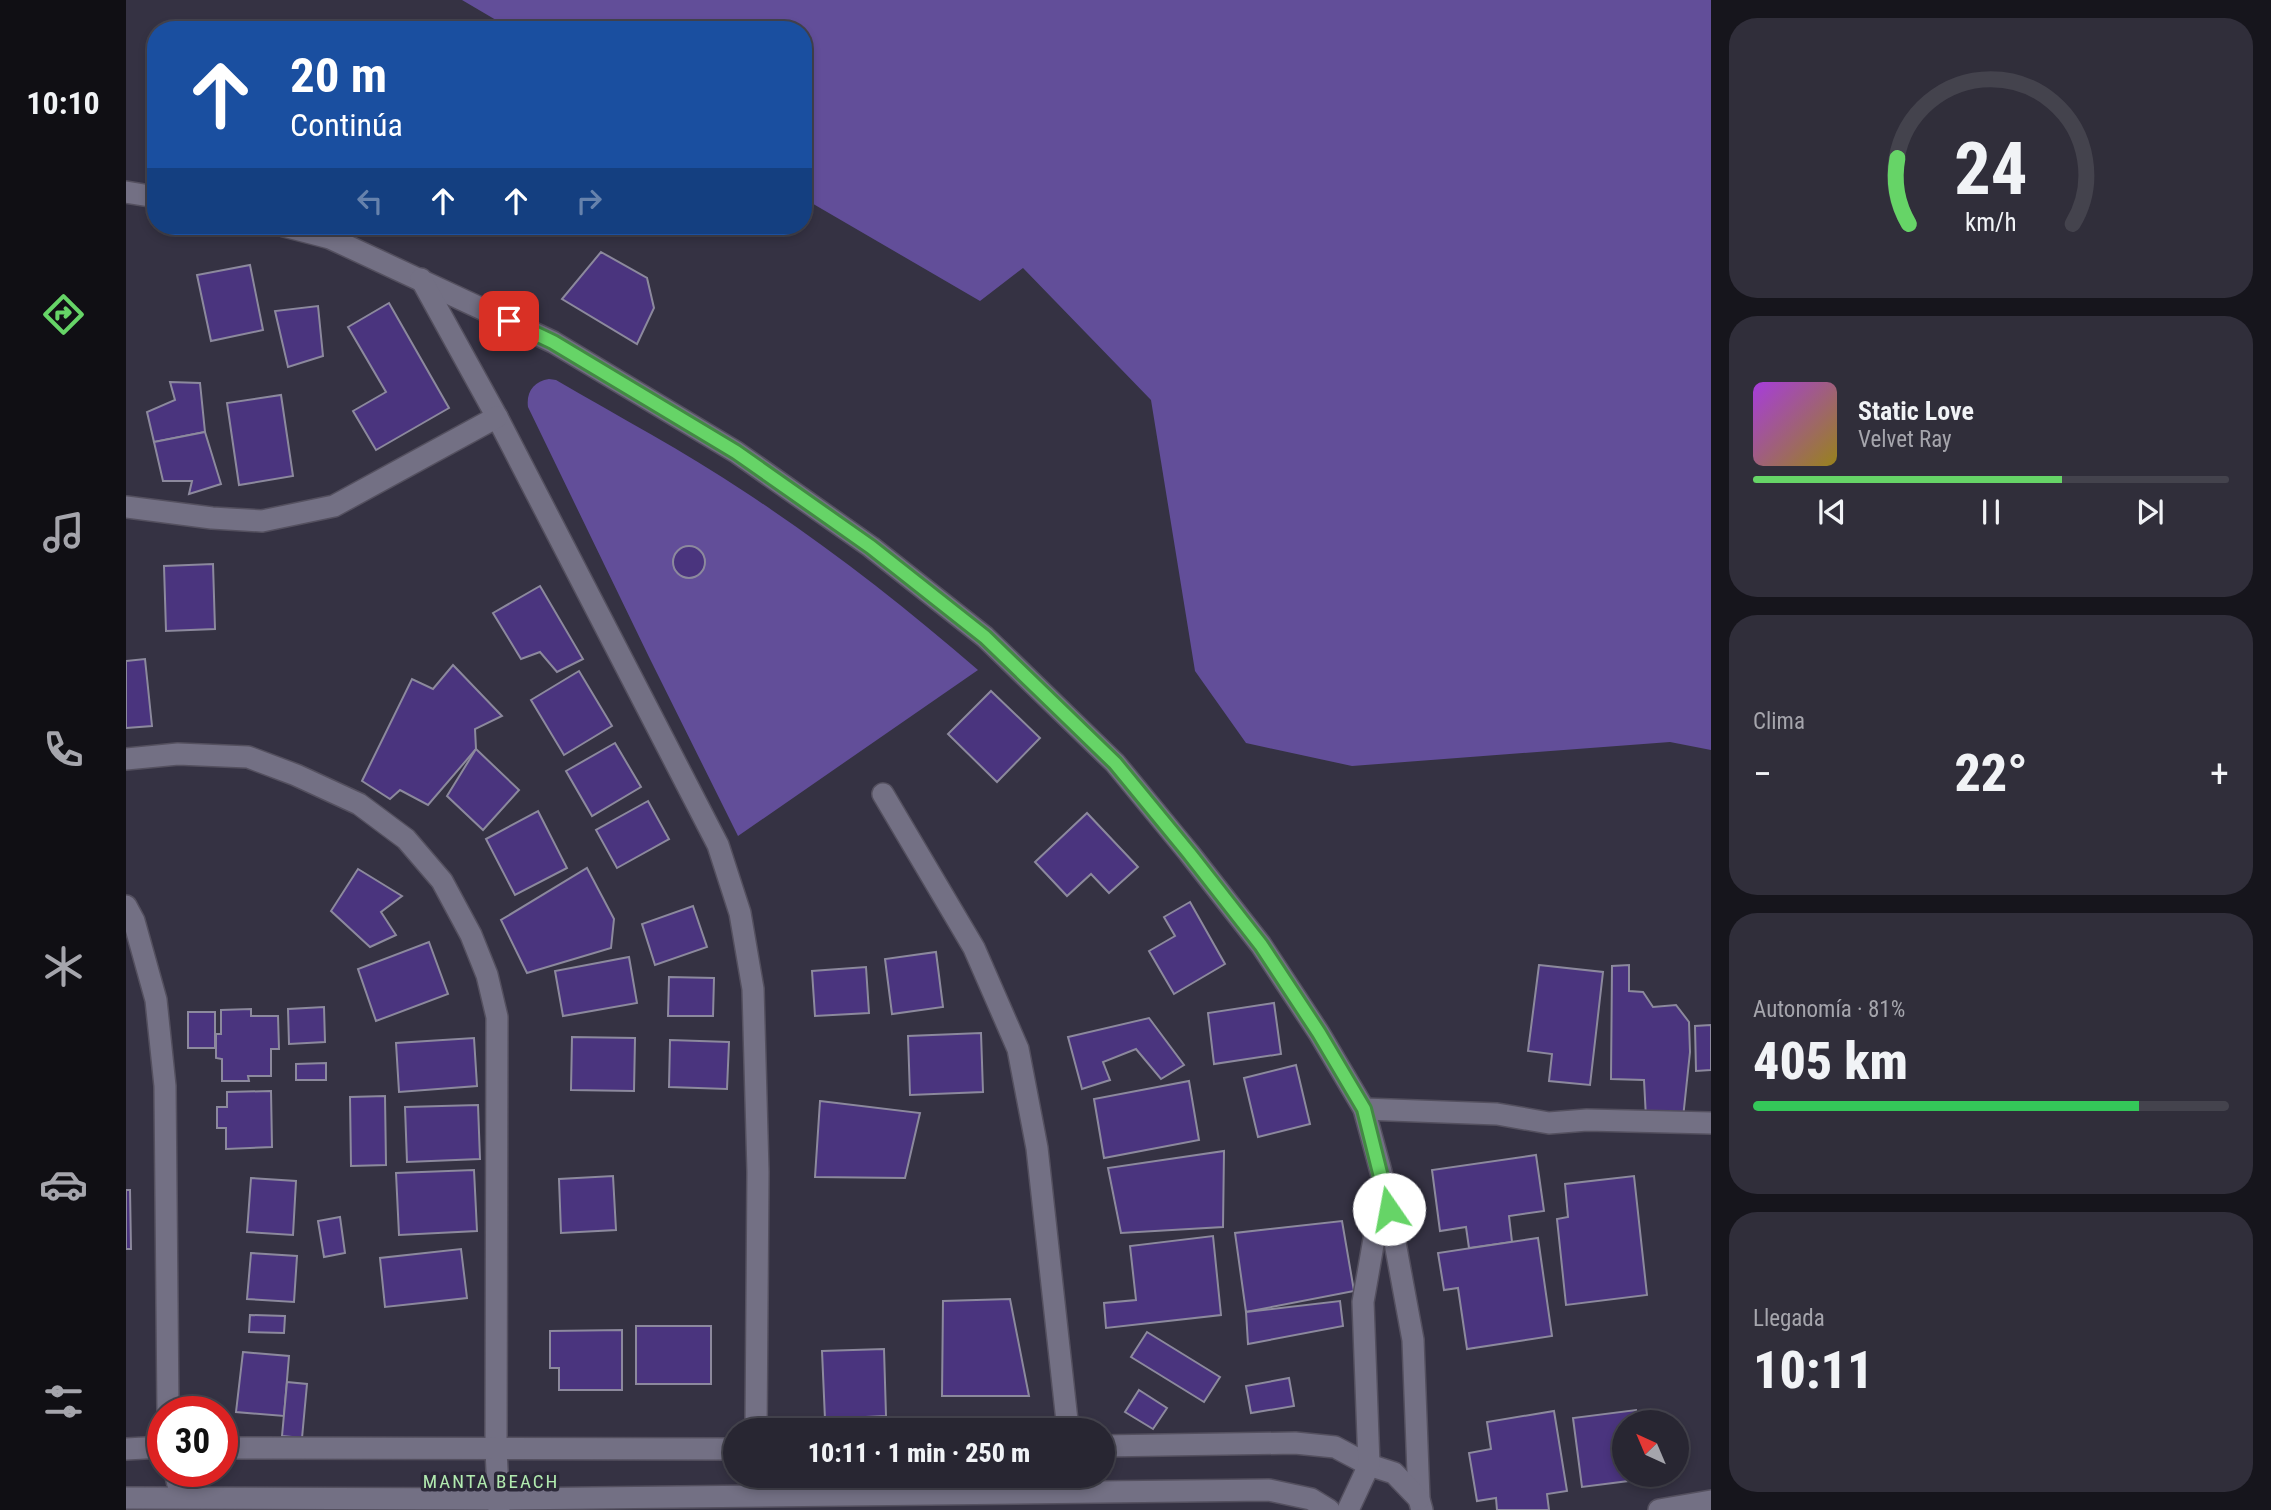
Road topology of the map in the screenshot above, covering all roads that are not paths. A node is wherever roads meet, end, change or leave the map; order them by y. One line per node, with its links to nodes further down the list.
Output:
1 (126, 192): 2 (street)
2 (147, 196)
3 (318, 235): 4 (street)
4 (421, 279): 5 (street); 10 (street)
5 (496, 417): 6 (street); 14 (street)
6 (126, 507)
7 (126, 759): 21 (street)
8 (883, 794): 15 (street)
9 (126, 906): 13 (street)
10 (1364, 1109): 11 (street); 12 (street)
11 (1711, 1123)
12 (1384, 1183): 22 (street); 29 (street)
13 (168, 1396)
14 (756, 1418)
15 (1067, 1418)
16 (1115, 1446): 22 (street)
17 (147, 1448): 19 (street)
18 (238, 1448): 21 (street)
19 (126, 1449)
20 (723, 1449): 21 (street)
21 (496, 1450): 30 (street)
22 (1370, 1465): 29 (street); 32 (street)
23 (1115, 1486): 31 (street)
24 (179, 1487): 26 (street)
25 (723, 1488): 30 (street)
26 (181, 1497): 27 (street); 30 (street)
27 (126, 1499)
28 (1711, 1501): 33 (street)
29 (1420, 1504)
30 (499, 1505)
31 (1329, 1510)
32 (1348, 1510)
33 (1659, 1510)

